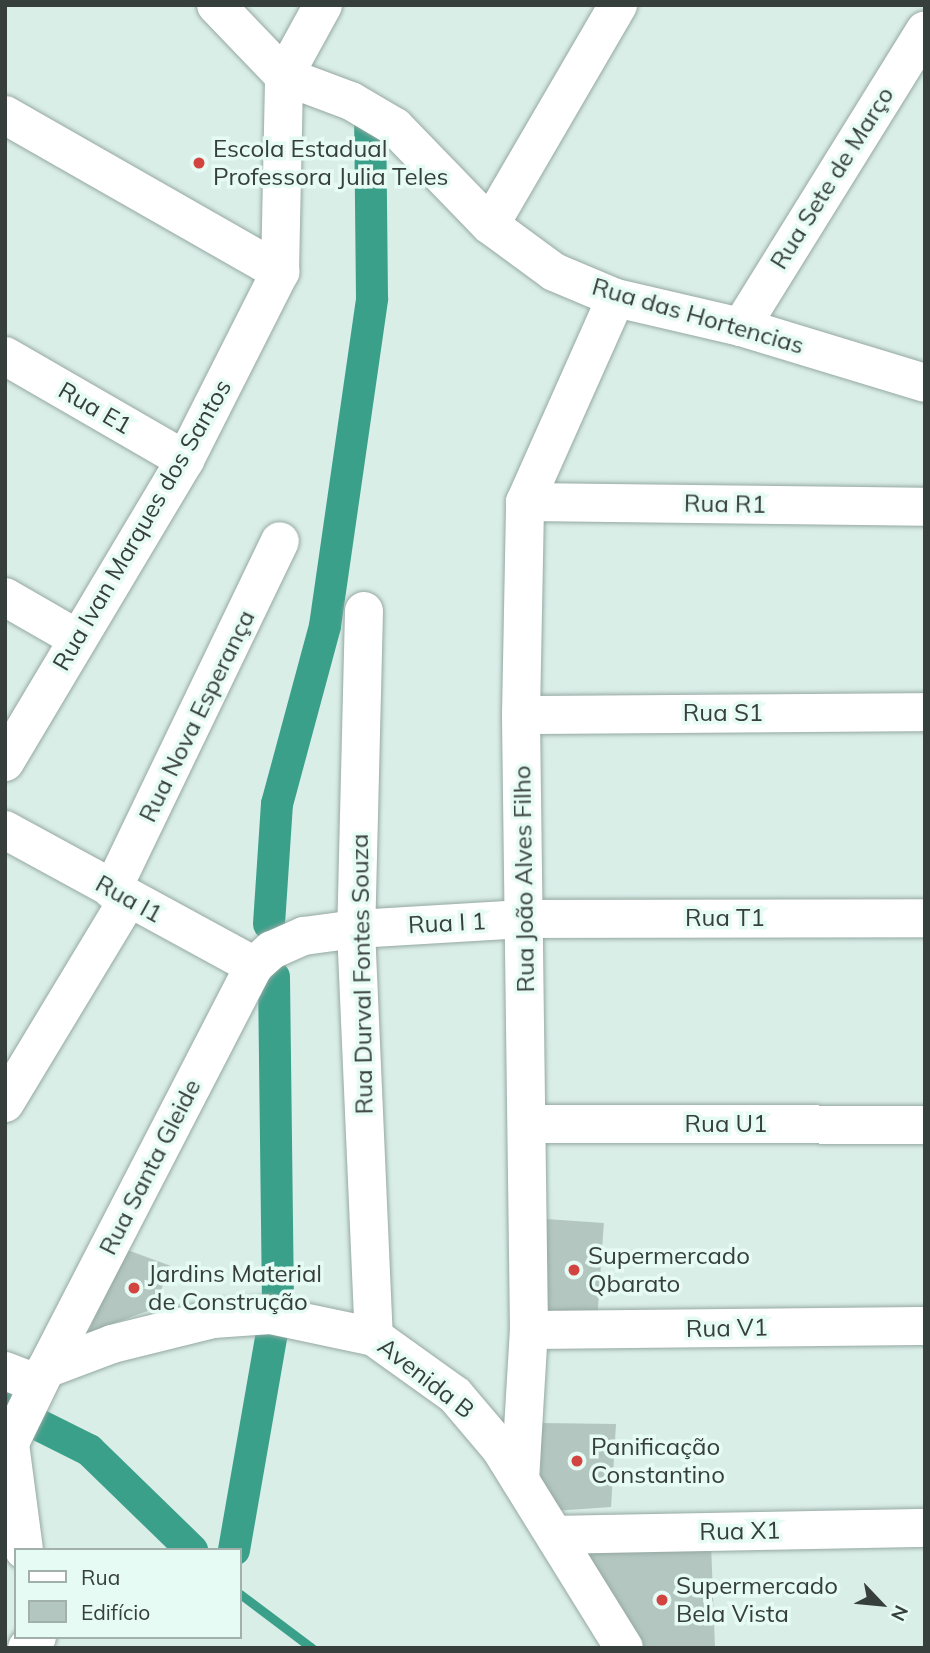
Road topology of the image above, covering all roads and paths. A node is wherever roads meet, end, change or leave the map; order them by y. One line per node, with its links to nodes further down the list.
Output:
1 (216, 5): 5 (street)
2 (323, 5): 5 (street)
3 (618, 5): 7 (street)
4 (925, 30): 10 (street, Rua Sete de Março)
5 (284, 76): 7 (street, Rua das Hortencias); 8 (street, Rua Ivan Marques dos Santos)
6 (5, 115): 8 (street)
7 (490, 225): 9 (street, Rua das Hortencias)
8 (280, 272): 13 (street, Rua Ivan Marques dos Santos)
9 (616, 298): 10 (street, Rua das Hortencias); 14 (street, Rua João Alves Filho)
10 (741, 327): 12 (street, Rua das Hortencias)
11 (5, 356): 13 (street, Rua E1)
12 (925, 383)
13 (185, 460): 19 (street, Rua Ivan Marques dos Santos)
14 (525, 502): 15 (street, Rua R1); 21 (street, Rua João Alves Filho)
15 (925, 507)
16 (280, 541): 24 (street, Rua Nova Esperança)
17 (5, 597): 19 (street)
18 (364, 611): 27 (street, Rua Durval Fontes Souza)
19 (78, 639): 22 (street, Rua Ivan Marques dos Santos)
20 (925, 712): 21 (street, Rua S1)
21 (521, 715): 26 (street, Rua João Alves Filho)
22 (5, 762)
23 (5, 830): 24 (street, Rua I1)
24 (120, 894): 28 (street, Rua I1); 29 (street, Rua Nova Esperança)
25 (925, 918): 26 (street, Rua T1)
26 (524, 919): 27 (street, Rua I 1); 30 (street, Rua João Alves Filho)
27 (356, 929): 28 (street, Rua I 1); 34 (street, Rua Durval Fontes Souza)
28 (254, 966): 35 (street, Rua Santa Gleide)
29 (5, 1103)
30 (528, 1124): 31 (street, Rua U1); 33 (street, Rua João Alves Filho)
31 (925, 1125)
32 (925, 1326): 33 (street, Rua V1)
33 (528, 1331): 37 (street, Rua João Alves Filho)
34 (374, 1337): 35 (street, Avenida B); 37 (street, Avenida B)
35 (29, 1374): 36 (street)
36 (7, 1442): 40 (street)
37 (520, 1480): 39 (street, Avenida B)
38 (925, 1528): 39 (street, Rua X1)
39 (555, 1535): 41 (street, Avenida B)
40 (24, 1548)
41 (624, 1648)

